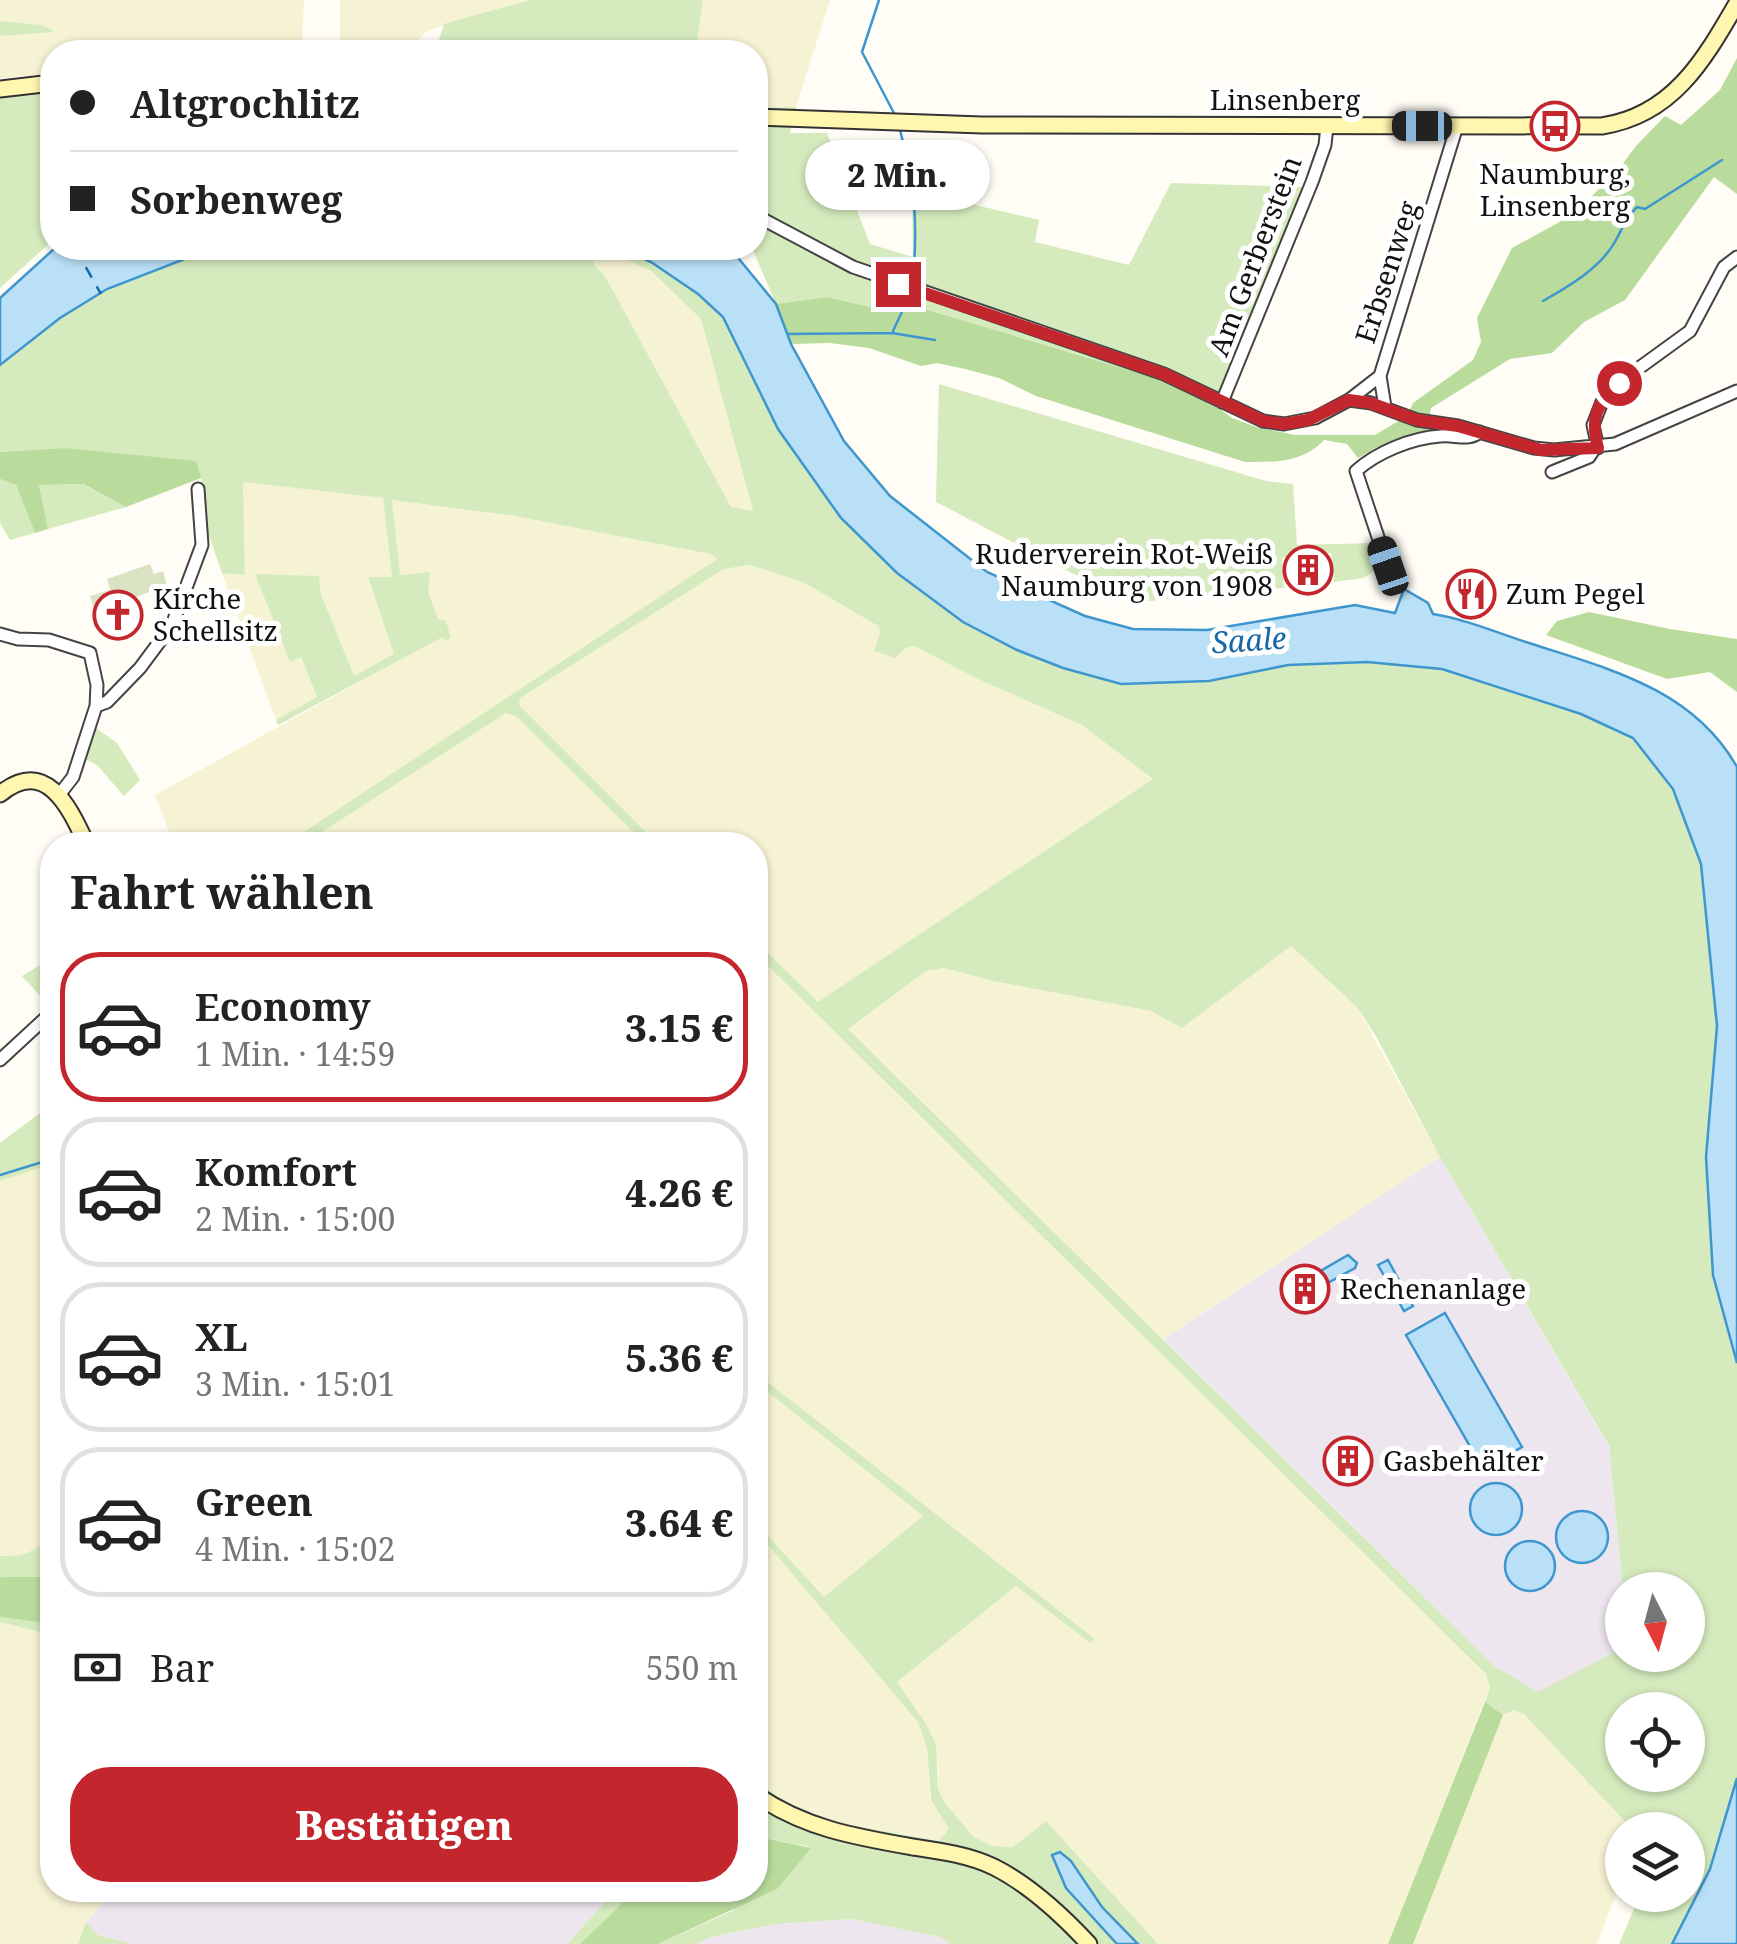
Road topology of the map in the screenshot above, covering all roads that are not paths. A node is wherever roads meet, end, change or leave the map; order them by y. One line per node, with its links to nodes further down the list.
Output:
1 (1737, 3): 6 (main road, Linsenberg)
2 (40, 84): 3 (main road)
3 (0, 89)
4 (768, 117): 5 (main road, Linsenberg)
5 (1327, 126): 6 (main road, Linsenberg); 12 (street, Am Gerberstein)
6 (1458, 126): 9 (street, Erbsenweg)
7 (768, 222): 12 (street)
8 (1737, 257): 15 (street)
9 (1380, 376): 11 (street); 13 (street)
10 (1737, 391): 15 (street)
11 (1349, 400): 12 (street); 13 (street)
12 (1222, 402)
13 (1385, 408): 14 (street)
14 (1480, 432): 15 (street); 18 (street)
15 (1596, 448): 16 (street)
16 (1552, 472)
17 (198, 490): 20 (street)
18 (1388, 566)
19 (0, 634): 20 (street)
20 (96, 706): 22 (street)
21 (0, 794): 22 (main road)
22 (59, 794): 23 (main road)
23 (81, 832)
24 (40, 1022): 25 (street)
25 (2, 1055)
26 (768, 1804): 27 (main road)
27 (1089, 1944)

